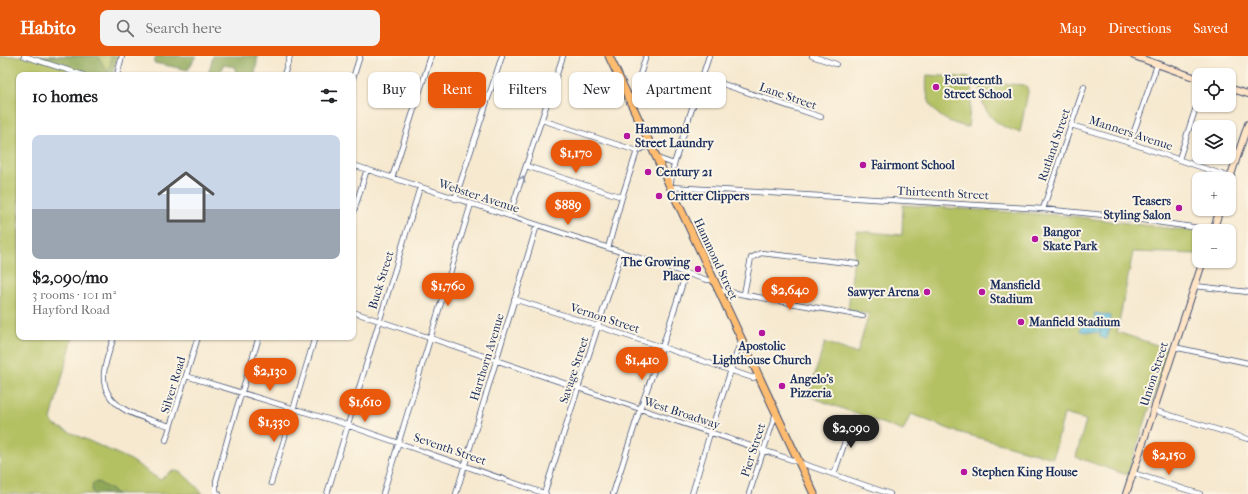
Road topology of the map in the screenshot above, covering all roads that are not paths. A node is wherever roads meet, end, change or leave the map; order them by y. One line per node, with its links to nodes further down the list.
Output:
1 (24, 56): 15 (street)
2 (122, 56): 16 (street)
3 (290, 56): 17 (street)
4 (360, 56): 18 (street)
5 (431, 56): 43 (street)
6 (502, 56): 47 (street)
7 (563, 56): 29 (street)
8 (609, 56): 25 (main road, Hammond Street)
9 (646, 56): 25 (street)
10 (709, 56): 19 (street)
11 (812, 56): 13 (street)
12 (1134, 56): 14 (main road)
13 (836, 64)
14 (1157, 65): 20 (main road); 32 (street)
15 (74, 72)
16 (118, 72)
17 (285, 72)
18 (355, 72)
19 (704, 72)
20 (1192, 77)
21 (726, 85): 28 (street, Lane Street)
22 (1084, 87): 31 (street, Rutland Street)
23 (1236, 90): 24 (main road)
24 (1248, 94)
25 (631, 103): 33 (main road, Hammond Street)
26 (692, 108): 37 (street)
27 (1194, 112): 36 (street)
28 (821, 117)
29 (542, 120): 34 (street); 39 (street)
30 (1248, 124): 42 (main road)
31 (1071, 125): 32 (street, Manners Avenue); 50 (street, Rutland Street)
32 (1130, 142): 36 (street, Manners Avenue)
33 (650, 145): 34 (street); 35 (main road, Hammond Street)
34 (637, 151): 46 (street)
35 (657, 158): 37 (street); 45 (main road, Hammond Street)
36 (1179, 159): 41 (street, Manners Avenue)
37 (674, 164): 45 (street)
38 (356, 166): 40 (street, Webster Avenue)
39 (526, 166): 46 (street); 51 (street, one-way to 39)
40 (367, 169): 43 (street, Webster Avenue); 48 (street)
41 (1212, 172)
42 (1232, 172)
43 (392, 178): 44 (street, Webster Avenue)
44 (420, 187): 47 (street, Webster Avenue); 67 (street, Buck Street)
45 (670, 187): 50 (street, Thirteenth Street); 59 (main road, Hammond Street)
46 (622, 197): 54 (street)
47 (455, 198): 49 (street, Webster Avenue)
48 (356, 204)
49 (472, 204): 51 (street, Webster Avenue); 69 (street)
50 (1042, 209): 53 (street, Thirteenth Street)
51 (509, 216): 52 (street, Webster Avenue)
52 (537, 225): 54 (street, Webster Avenue); 64 (street, Harthorn Avenue)
53 (1192, 228)
54 (608, 248): 55 (street, Webster Avenue)
55 (622, 252): 58 (street, Webster Avenue); 68 (street, Savage Street)
56 (857, 264): 63 (street)
57 (1200, 268): 60 (main road, Union Street)
58 (686, 273): 59 (street, Webster Avenue); 75 (street)
59 (714, 280): 61 (main road, Hammond Street)
60 (1194, 286): 62 (street); 76 (main road, Union Street)
61 (718, 290): 63 (street); 74 (main road, Hammond Street)
62 (1248, 292)
63 (744, 294): 66 (street)
64 (514, 300): 68 (street, Vernon Street); 77 (street, Harthorn Avenue)
65 (356, 313): 67 (street, West Broadway)
66 (863, 316)
67 (379, 320): 69 (street, West Broadway); 89 (street, Buck Street)
68 (598, 327): 75 (street, Vernon Street); 82 (street, Savage Street)
69 (430, 337): 77 (street, West Broadway); 94 (street)
70 (113, 340): 90 (street)
71 (197, 340): 81 (street, Silver Road)
72 (258, 340): 83 (street)
73 (314, 340): 84 (street)
74 (741, 340): 79 (street); 80 (main road, Hammond Street)
75 (662, 347): 79 (street, Vernon Street); 85 (street)
76 (1174, 347): 78 (street); 86 (main road, Union Street)
77 (497, 360): 82 (street, West Broadway); 97 (street, Harthorn Avenue)
78 (1248, 363)
79 (731, 370): 80 (street, Vernon Street); 91 (street)
80 (758, 375): 87 (main road, Hammond Street)
81 (186, 376): 83 (street, Seventh Street); 90 (street, Silver Road)
82 (578, 388): 85 (street, West Broadway); 105 (street, Savage Street)
83 (242, 393): 84 (street, Seventh Street); 101 (street)
84 (294, 407): 89 (street, Seventh Street); 100 (street)
85 (640, 409): 91 (street, West Broadway); 106 (street)
86 (1153, 410): 93 (street); 98 (main road, Union Street)
87 (776, 413): 95 (street, Pier Street); 96 (main road, Hammond Street)
88 (853, 418): 99 (street)
89 (348, 425): 94 (street, Seventh Street); 102 (street, Buck Street)
90 (170, 426): 92 (street, Silver Road)
91 (710, 433): 95 (street, West Broadway); 107 (street)
92 (166, 440)
93 (1248, 440)
94 (398, 442): 97 (street, Seventh Street); 103 (street)
95 (764, 450): 96 (street, West Broadway); 108 (street, Pier Street)
96 (798, 462): 99 (street, West Broadway); 109 (main road, Hammond Street)
97 (465, 465): 104 (street, Harthorn Avenue); 105 (street, Seventh Street)
98 (1133, 473): 111 (main road, Union Street); 112 (street)
99 (834, 474): 110 (street, West Broadway)
100 (271, 483)
101 (218, 493)
102 (326, 494)
103 (383, 494)
104 (456, 494)
105 (545, 494)
106 (613, 494)
107 (692, 494)
108 (749, 494)
109 (814, 494)
110 (890, 494)
111 (1126, 494)
112 (1200, 494)

